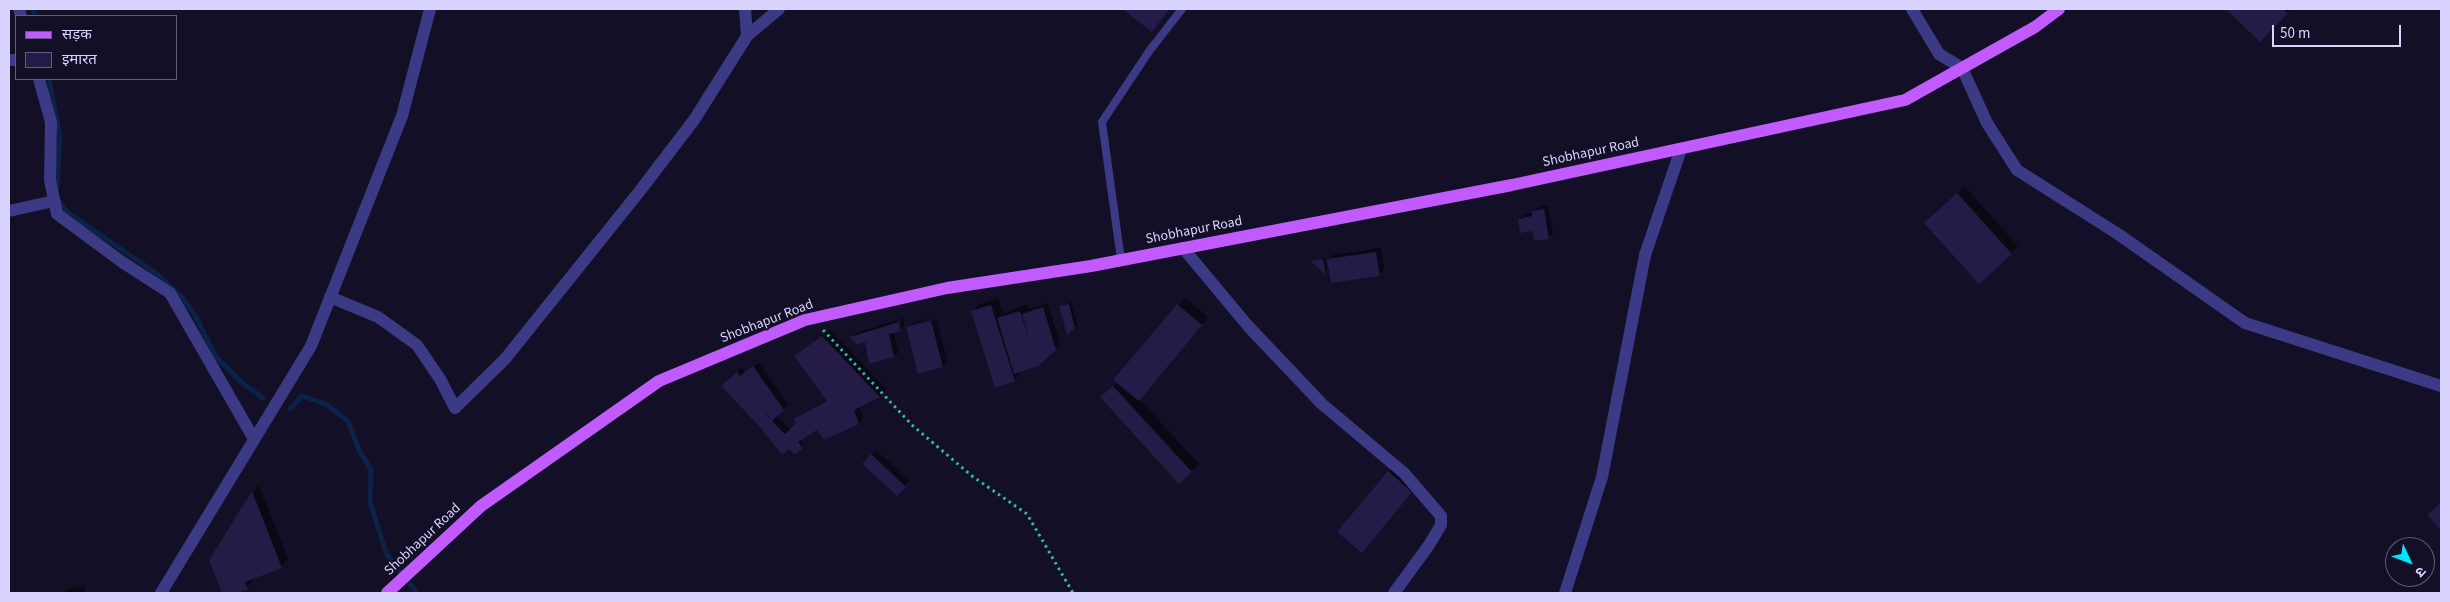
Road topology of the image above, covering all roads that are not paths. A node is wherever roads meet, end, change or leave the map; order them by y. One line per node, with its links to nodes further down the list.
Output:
1 (430, 9): 15 (street)
2 (745, 9): 7 (street)
3 (780, 9): 7 (street)
4 (1182, 9): 14 (lane)
5 (1912, 9): 8 (street)
6 (2059, 9): 8 (main road, Shobhapur Road)
7 (747, 36): 15 (street)
8 (1962, 68): 10 (main road, Shobhapur Road); 16 (street)
9 (39, 80): 11 (street)
10 (1682, 148): 13 (main road, Shobhapur Road); 21 (street)
11 (54, 201): 12 (street); 17 (street)
12 (9, 211)
13 (1183, 248): 14 (main road, Shobhapur Road); 20 (street)
14 (1122, 260): 19 (main road, Shobhapur Road)
15 (330, 297): 17 (street)
16 (2441, 386)
17 (254, 440): 18 (street)
18 (161, 593)
19 (387, 593)
20 (1394, 593)
21 (1565, 593)

